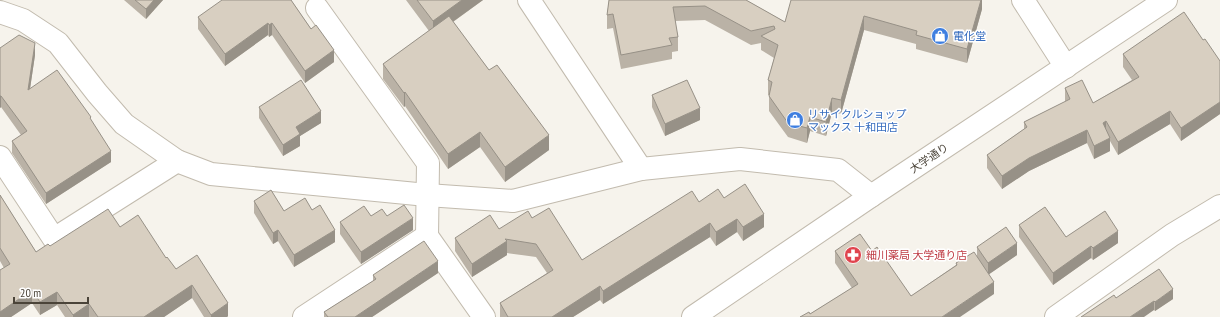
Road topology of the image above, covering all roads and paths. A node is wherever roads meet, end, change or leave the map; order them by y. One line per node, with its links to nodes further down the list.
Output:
1 (529, 0): 9 (street)
2 (1023, 0): 6 (street)
3 (1166, 0): 6 (street, 大学通り)
4 (317, 8): 10 (street)
5 (0, 12): 8 (street)
6 (1066, 67): 11 (street, 大学通り)
7 (0, 157): 8 (street)
8 (177, 161): 10 (street)
9 (641, 169): 10 (street); 11 (street)
10 (427, 195): 13 (street)
11 (871, 196): 16 (street, 大学通り)
12 (1218, 210): 17 (street)
13 (427, 236): 14 (street); 15 (street)
14 (304, 317)
15 (484, 317)
16 (693, 317)
17 (1056, 317)

